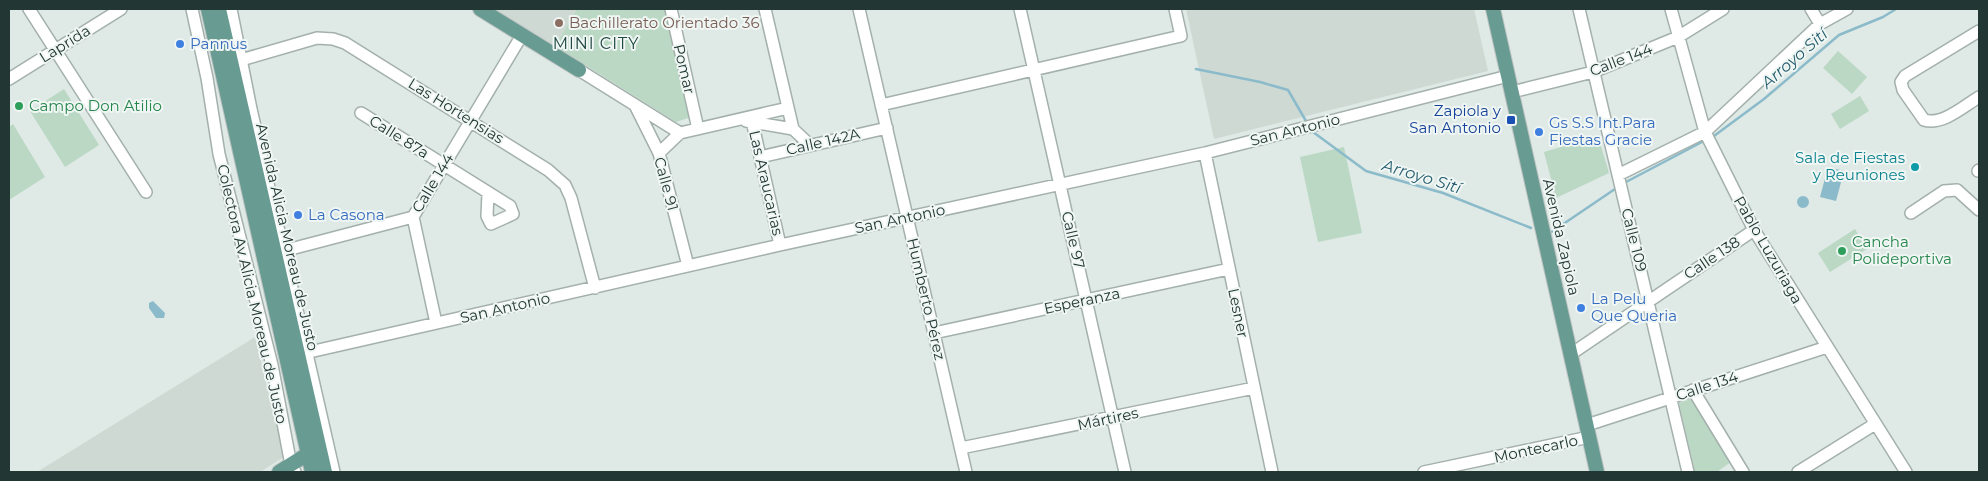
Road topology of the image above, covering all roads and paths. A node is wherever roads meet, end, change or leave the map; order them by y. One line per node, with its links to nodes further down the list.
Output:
1 (29, 9): 23 (street)
2 (121, 9): 23 (street, Laprida)
3 (192, 9): 78 (street, Colectora Av Alicia Moreau de Justo)
4 (208, 9): 69 (main road, Avenida Alicia Moreau de Justo)
5 (219, 9): 69 (main road, Avenida Alicia Moreau de Justo)
6 (230, 9): 24 (street)
7 (480, 9): 21 (main road)
8 (671, 9): 40 (street, Pomar)
9 (765, 9): 34 (street)
10 (859, 9): 33 (street, Humberto Pérez)
11 (1020, 9): 26 (street, Calle 97)
12 (1175, 9): 26 (street)
13 (1493, 9): 28 (main road, Avenida Zapiola)
14 (1579, 9): 27 (street, Calle 109)
15 (1671, 9): 22 (street, Pablo Luzuriaga)
16 (1723, 9): 22 (street, Calle 144)
17 (1811, 9): 19 (street)
18 (1848, 9): 19 (street)
19 (1820, 24): 42 (street)
20 (1979, 30): 31 (street)
21 (522, 35): 25 (main road); 36 (street, Calle 144)
22 (1678, 38): 27 (street, Calle 144); 42 (street, Pablo Luzuriaga)
23 (55, 50): 29 (street, Laprida); 51 (street)
24 (241, 60): 36 (street, Las Hortensias); 59 (street)
25 (579, 70): 32 (street)
26 (1034, 70): 33 (street); 50 (street, Calle 97)
27 (1593, 72): 30 (street, Calle 144); 49 (street, Calle 109)
28 (1508, 76): 30 (main road, Avenida Zapiola); 46 (street, San Antonio)
29 (9, 79)
30 (1512, 92): 68 (main road, Avenida Zapiola)
31 (1979, 97)
32 (635, 105): 43 (street); 45 (street, Calle 91)
33 (881, 105): 39 (street, Humberto Pérez)
34 (788, 108): 37 (street); 41 (street)
35 (361, 113): 48 (street, Calle 87a)
36 (471, 119): 48 (street, Calle 144); 62 (street, Las Hortensias)
37 (739, 120): 38 (street); 40 (street)
38 (752, 121): 41 (street); 47 (street, Las Araucarias)
39 (887, 128): 44 (street, Calle 142A); 56 (street, Humberto Pérez)
40 (698, 129): 43 (street)
41 (793, 129): 44 (street)
42 (1705, 132): 49 (street); 57 (street, Pablo Luzuriaga)
43 (680, 133): 45 (street)
44 (810, 145): 47 (street, Calle 142A)
45 (659, 153): 60 (street, Calle 91)
46 (1205, 153): 50 (street, San Antonio); 61 (street, Lesner)
47 (760, 157): 58 (street, Las Araucarias)
48 (444, 165): 52 (street, Calle 87a); 55 (street, Calle 144)
49 (1618, 175): 64 (street, Calle 109)
50 (1060, 186): 56 (street, San Antonio); 63 (street, Calle 97)
51 (146, 192)
52 (488, 193)
53 (1979, 210): 54 (street)
54 (1911, 213)
55 (414, 217): 59 (street, Calle 144); 65 (street)
56 (908, 217): 58 (street, San Antonio); 66 (street, Humberto Pérez)
57 (1754, 230): 64 (street, Calle 138); 67 (street, Pablo Luzuriaga)
58 (780, 245): 60 (street, San Antonio)
59 (283, 251): 69 (street)
60 (688, 266): 62 (street, San Antonio)
61 (1229, 269): 63 (street, Esperanza); 70 (street, Lesner)
62 (594, 288): 65 (street, San Antonio)
63 (1086, 300): 66 (street, Esperanza); 73 (street, Calle 97)
64 (1649, 300): 68 (street, Calle 138); 72 (street, Calle 109)
65 (436, 323): 69 (street, San Antonio)
66 (934, 333): 76 (street, Humberto Pérez)
67 (1826, 347): 71 (street, Calle 134); 74 (street, Pablo Luzuriaga)
68 (1571, 354): 75 (main road, Avenida Zapiola)
69 (295, 355): 77 (main road, Avenida Alicia Moreau de Justo); 81 (street)
70 (1254, 388): 73 (street, Mártires); 84 (street, Lesner)
71 (1693, 390): 72 (street, Calle 134); 88 (street)
72 (1669, 398): 75 (street, Calle 134); 87 (street, Calle 109)
73 (1112, 418): 76 (street, Mártires); 83 (street, Calle 97)
74 (1874, 424): 89 (street); 90 (street, Pablo Luzuriaga)
75 (1588, 431): 85 (street, Montecarlo); 86 (main road, Avenida Zapiola)
76 (961, 448): 82 (street, Humberto Pérez)
77 (314, 451): 78 (main road); 79 (main road, Avenida Alicia Moreau de Justo); 80 (main road, Avenida Alicia Moreau de Justo)
78 (288, 470)
79 (312, 472)
80 (325, 472)
81 (334, 472)
82 (966, 472)
83 (1125, 472)
84 (1272, 472)
85 (1424, 472)
86 (1597, 472)
87 (1688, 472)
88 (1743, 472)
89 (1798, 472)
90 (1906, 472)

